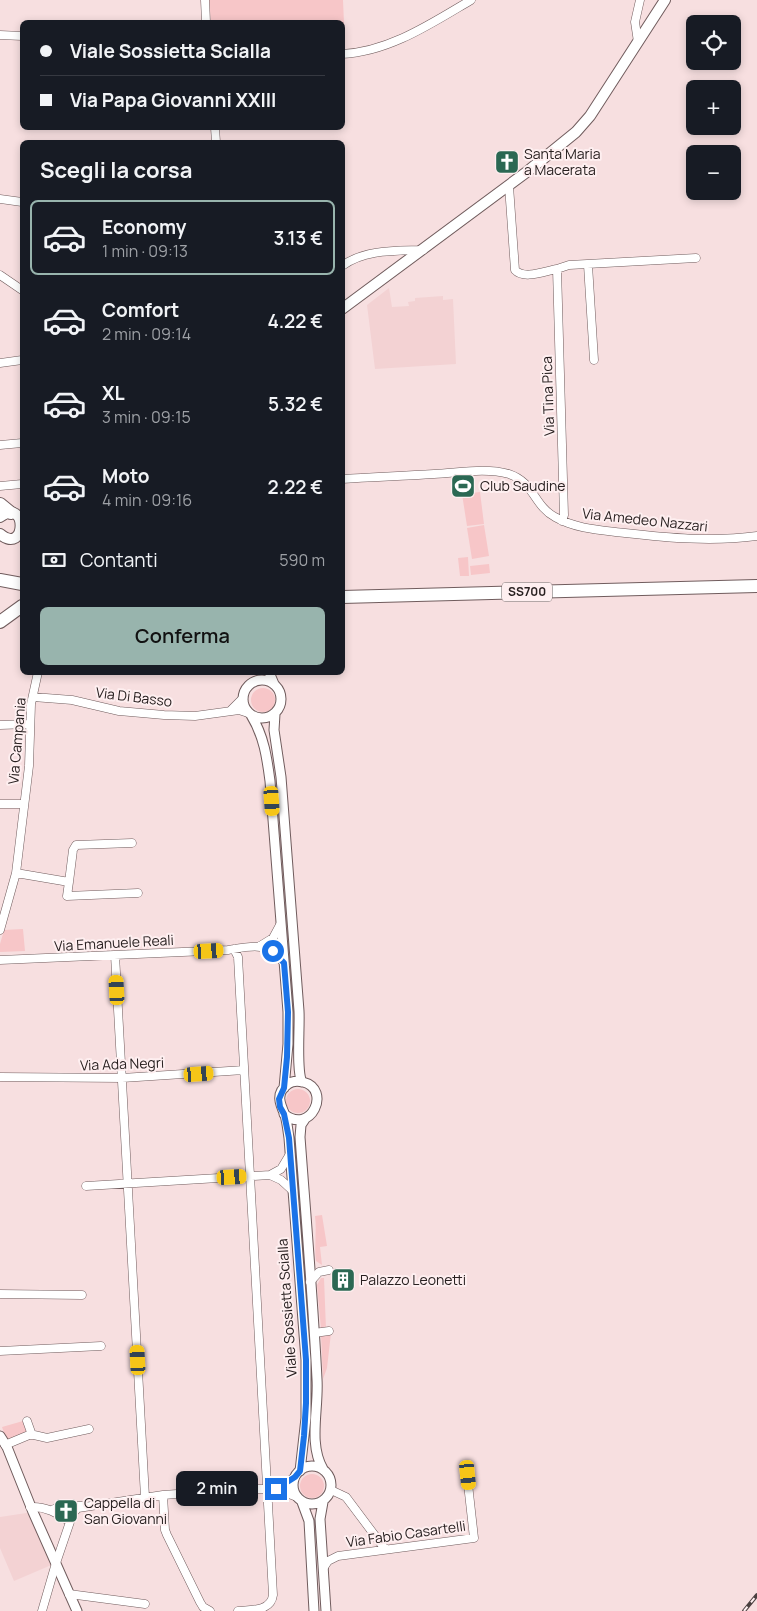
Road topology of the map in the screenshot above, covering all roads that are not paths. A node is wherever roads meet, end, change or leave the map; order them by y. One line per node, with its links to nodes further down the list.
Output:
1 (205, 0): 5 (street)
2 (471, 0): 9 (street)
3 (640, 0): 8 (street)
4 (665, 0): 8 (main road)
5 (206, 20)
6 (0, 35): 7 (street)
7 (20, 36)
8 (638, 44): 10 (main road)
9 (345, 54)
10 (509, 186): 13 (main road); 17 (street)
11 (0, 199): 12 (street)
12 (20, 202)
13 (423, 250): 15 (street); 20 (main road)
14 (696, 258): 16 (street)
15 (345, 264)
16 (588, 265): 17 (street); 22 (street)
17 (557, 269): 31 (street, Via Tina Pica)
18 (0, 275): 19 (street)
19 (20, 289)
20 (345, 307)
21 (20, 360): 23 (street)
22 (594, 360)
23 (0, 363)
24 (20, 444): 25 (street)
25 (0, 445)
26 (345, 479): 31 (street, Via Amedeo Nazzari)
27 (20, 484): 28 (street)
28 (0, 486)
29 (0, 504): 30 (highway)
30 (13, 516)
31 (562, 522): 33 (street, Via Amedeo Nazzari)
32 (20, 533): 34 (main road)
33 (757, 536)
34 (2, 538)
35 (0, 580): 36 (highway)
36 (20, 584)
37 (757, 586): 38 (highway, SS700)
38 (345, 597)
39 (20, 607): 40 (highway)
40 (0, 622)
41 (37, 675): 46 (street, Via Campania)
42 (252, 675): 44 (street)
43 (270, 675): 45 (street)
44 (251, 684): 45 (street); 47 (street)
45 (274, 684): 50 (street)
46 (33, 697): 48 (street, Via Di Basso); 52 (street, Via Campania)
47 (243, 698): 48 (street); 49 (street, Viale Sossietta Scialla)
48 (231, 710): 49 (street, Via Di Basso)
49 (250, 714): 50 (street); 59 (street, Viale Sossietta Scialla)
50 (275, 714): 69 (street)
51 (0, 724): 52 (street)
52 (29, 724): 54 (street, Via Campania)
53 (0, 804): 54 (street)
54 (24, 804): 56 (street, Via Campania)
55 (132, 843): 57 (street)
56 (16, 873): 57 (street); 60 (street, Via Campania)
57 (69, 882): 58 (street)
58 (138, 893)
59 (280, 925): 61 (street); 65 (street, Viale Sossietta Scialla)
60 (0, 930)
61 (258, 946): 62 (street, Via Emanuele Reali); 65 (street)
62 (234, 949): 63 (street, Via Emanuele Reali); 66 (street)
63 (115, 955): 64 (street, Via Emanuele Reali); 68 (street)
64 (0, 960)
65 (284, 963): 70 (street, Viale Sossietta Scialla)
66 (244, 1070): 68 (street, Via Ada Negri); 75 (street)
67 (0, 1078): 68 (street, Via Ada Negri)
68 (122, 1078): 76 (street)
69 (302, 1082): 70 (street); 72 (street, Viale Sossietta Scialla)
70 (284, 1088): 71 (street, Viale Sossietta Scialla)
71 (284, 1114): 72 (street); 73 (street, Viale Sossietta Scialla)
72 (304, 1119): 79 (street, Viale Sossietta Scialla)
73 (290, 1154): 74 (street); 78 (street, Viale Sossietta Scialla)
74 (270, 1175): 75 (street); 78 (street)
75 (250, 1176): 76 (street); 95 (street)
76 (128, 1184): 77 (street); 99 (street)
77 (86, 1186)
78 (293, 1191): 93 (street, Viale Sossietta Scialla)
79 (309, 1261): 80 (street, Viale Sossietta Scialla); 80 (street)
80 (310, 1282): 84 (street, Viale Sossietta Scialla)
81 (0, 1294): 82 (street)
82 (82, 1295)
83 (328, 1331): 84 (street)
84 (314, 1332): 92 (street, Viale Sossietta Scialla)
85 (101, 1346): 86 (street)
86 (0, 1351)
87 (27, 1421): 89 (street)
88 (89, 1429): 89 (street)
89 (32, 1435): 91 (street)
90 (0, 1436): 91 (street)
91 (5, 1445): 102 (street)
92 (323, 1469): 93 (street); 97 (street, Viale Sossietta Scialla)
93 (297, 1474): 96 (street); 100 (street, Viale Sossietta Scialla)
94 (468, 1475): 107 (street, Via Fabio Casartelli)
95 (267, 1489): 96 (street); 98 (street); 116 (street)
96 (276, 1489): 100 (street)
97 (331, 1490): 101 (street); 107 (street)
98 (162, 1495): 99 (street); 115 (street)
99 (145, 1498): 103 (street)
100 (300, 1499): 101 (street); 117 (street, Viale Sossietta Scialla)
101 (323, 1502): 106 (street)
102 (30, 1506): 104 (street); 109 (street)
103 (88, 1506): 104 (street); 105 (street)
104 (52, 1510): 105 (street)
105 (70, 1522): 109 (street)
106 (322, 1548): 108 (street, Via Fabio Casartelli); 110 (street)
107 (385, 1549): 108 (street, Via Fabio Casartelli)
108 (338, 1556): 110 (street, Via Fabio Casartelli)
109 (56, 1562): 111 (street); 113 (street)
110 (324, 1566): 118 (street)
111 (69, 1594): 112 (street); 114 (street)
112 (145, 1604)
113 (42, 1611)
114 (77, 1611)
115 (210, 1611)
116 (238, 1611)
117 (314, 1611)
118 (326, 1611)

